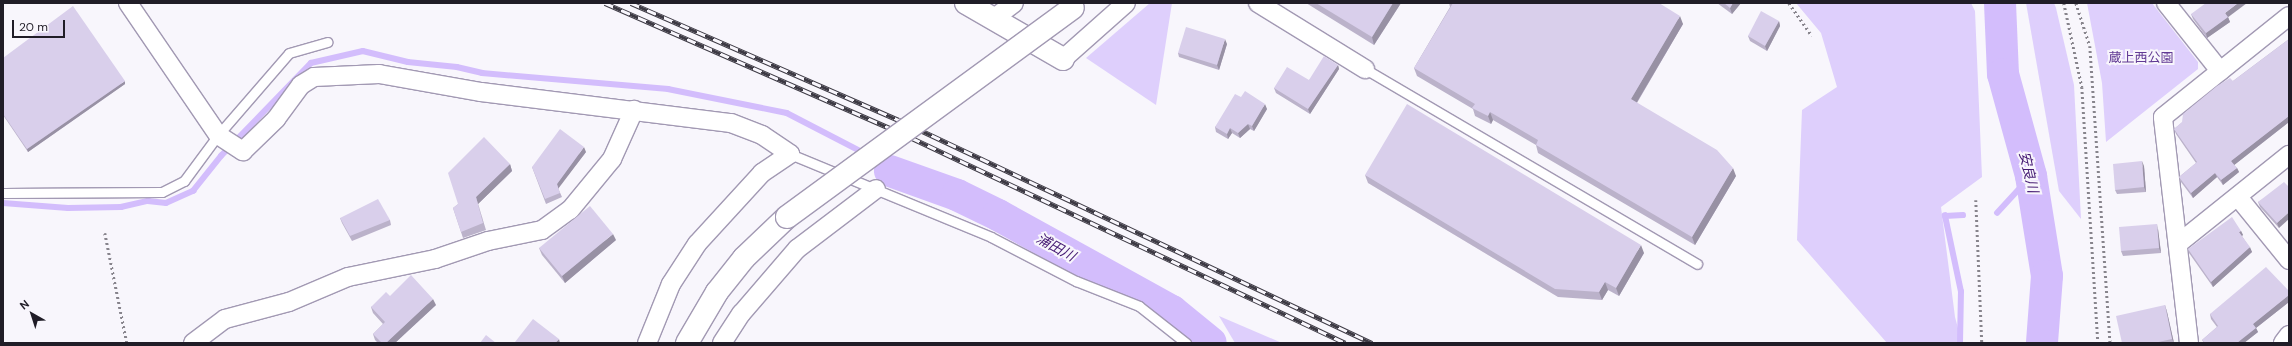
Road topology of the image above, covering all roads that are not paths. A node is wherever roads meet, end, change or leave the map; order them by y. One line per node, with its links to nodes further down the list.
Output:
1 (128, 3): 15 (street)
2 (966, 3): 9 (street)
3 (1014, 3): 9 (street)
4 (1126, 3): 11 (street)
5 (1258, 3): 12 (street)
6 (2166, 3): 13 (street)
7 (1076, 6): 27 (street, bridge)
8 (2289, 16): 13 (street)
9 (993, 19): 11 (street)
10 (327, 42): 15 (lane)
11 (1063, 59)
12 (1365, 69): 23 (lane)
13 (2220, 71): 21 (street)
14 (634, 110): 15 (street); 16 (street); 25 (street)
15 (218, 135): 19 (lane)
16 (790, 154): 18 (lane); 26 (street)
17 (2289, 155): 20 (street)
18 (876, 189): 28 (street); 29 (lane)
19 (3, 193)
20 (2238, 197): 21 (street); 22 (street)
21 (2180, 243): 30 (street)
22 (2289, 260)
23 (1697, 264)
24 (2289, 335): 31 (street)
25 (193, 343)
26 (646, 343)
27 (687, 343)
28 (722, 343)
29 (1186, 343)
30 (2189, 343)
31 (2283, 343)

